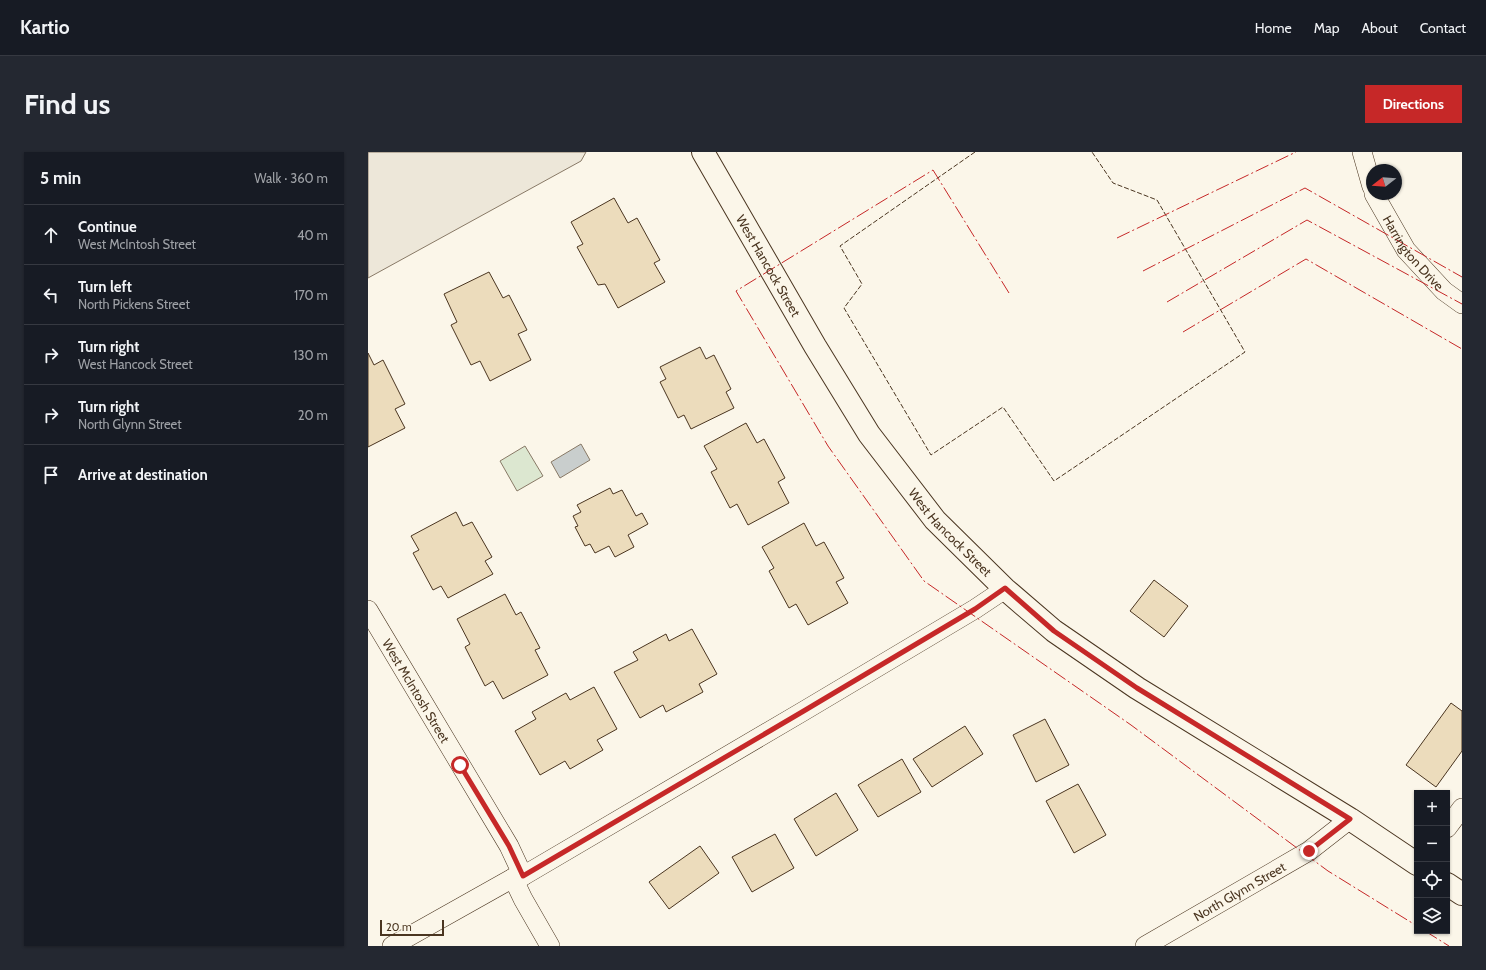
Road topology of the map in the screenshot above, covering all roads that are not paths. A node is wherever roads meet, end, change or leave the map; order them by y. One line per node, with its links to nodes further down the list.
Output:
1 (703, 152): 6 (main road, West Hancock Street)
2 (1362, 152): 3 (street)
3 (1366, 166)
4 (1376, 200): 5 (street, Harrington Drive)
5 (1462, 304)
6 (1005, 588): 9 (main road, West Hancock Street); 12 (street)
7 (368, 610): 12 (street, West McIntosh Street)
8 (1462, 808): 10 (street)
9 (1350, 819): 11 (main road, West Hancock Street); 17 (street, North Glynn Street)
10 (1448, 826)
11 (1414, 862)
12 (518, 877): 15 (street); 16 (street, West McIntosh Street)
13 (1450, 886): 14 (main road)
14 (1462, 894)
15 (392, 946)
16 (550, 946)
17 (1145, 946)

